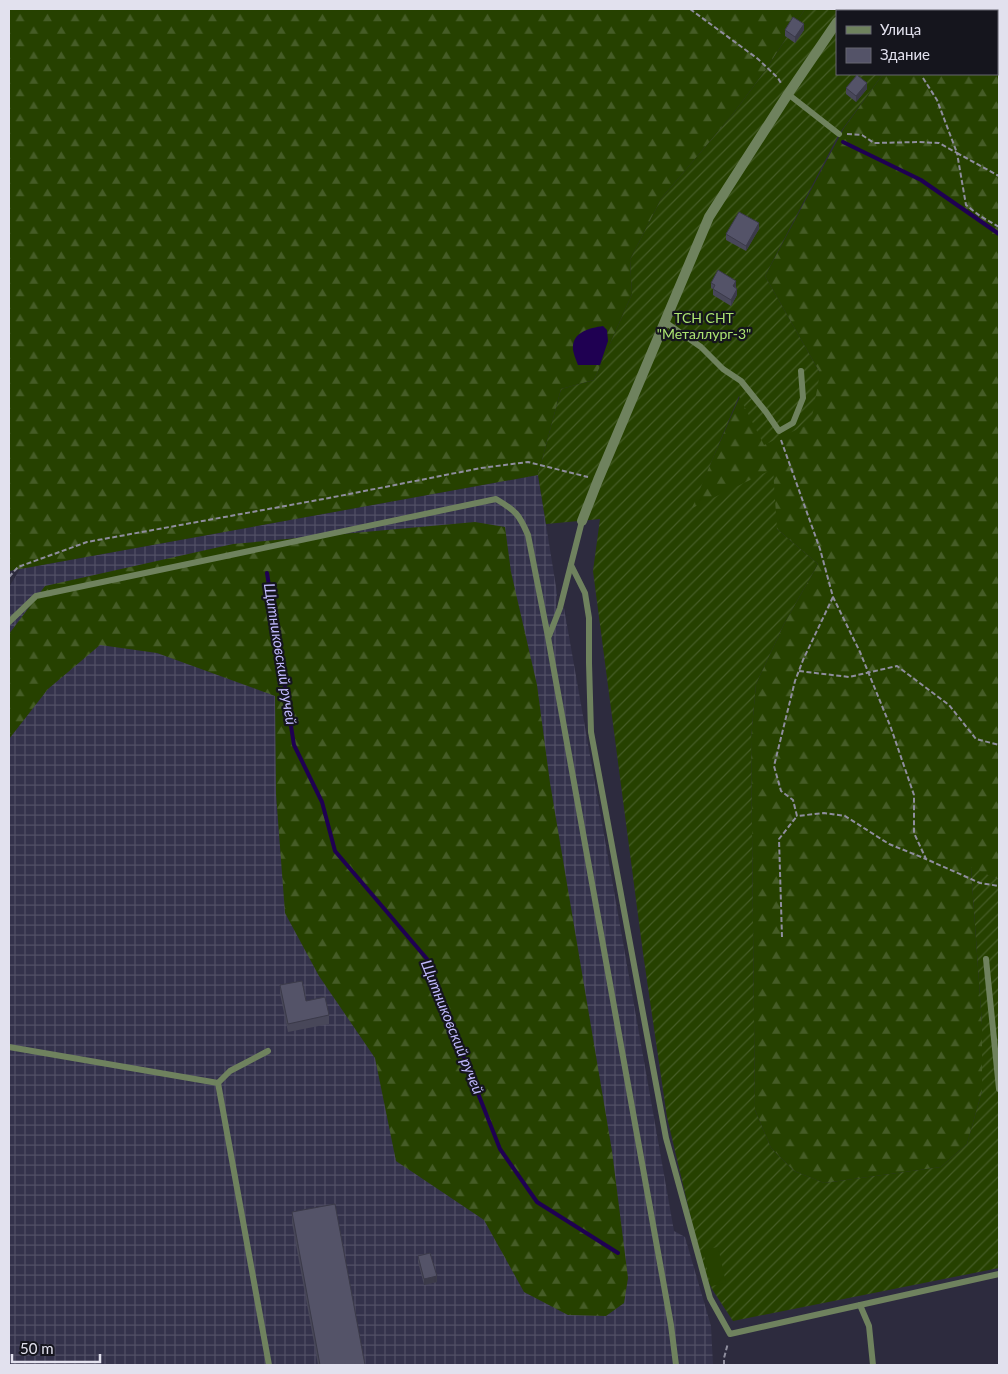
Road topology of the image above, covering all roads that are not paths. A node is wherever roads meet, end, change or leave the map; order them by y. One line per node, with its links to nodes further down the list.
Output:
1 (836, 23): 2 (street)
2 (788, 94): 3 (lane); 4 (street)
3 (839, 134)
4 (665, 322): 5 (lane); 6 (street)
5 (801, 371)
6 (582, 521): 7 (lane)
7 (571, 565): 9 (lane); 16 (lane)
8 (9, 622): 9 (lane)
9 (548, 637): 18 (lane)
10 (986, 958): 14 (lane)
11 (9, 1047): 13 (lane)
12 (268, 1051): 13 (lane)
13 (218, 1083): 17 (lane)
14 (999, 1089)
15 (999, 1274): 16 (lane)
16 (860, 1305): 19 (lane)
17 (269, 1365)
18 (676, 1365)
19 (873, 1365)

